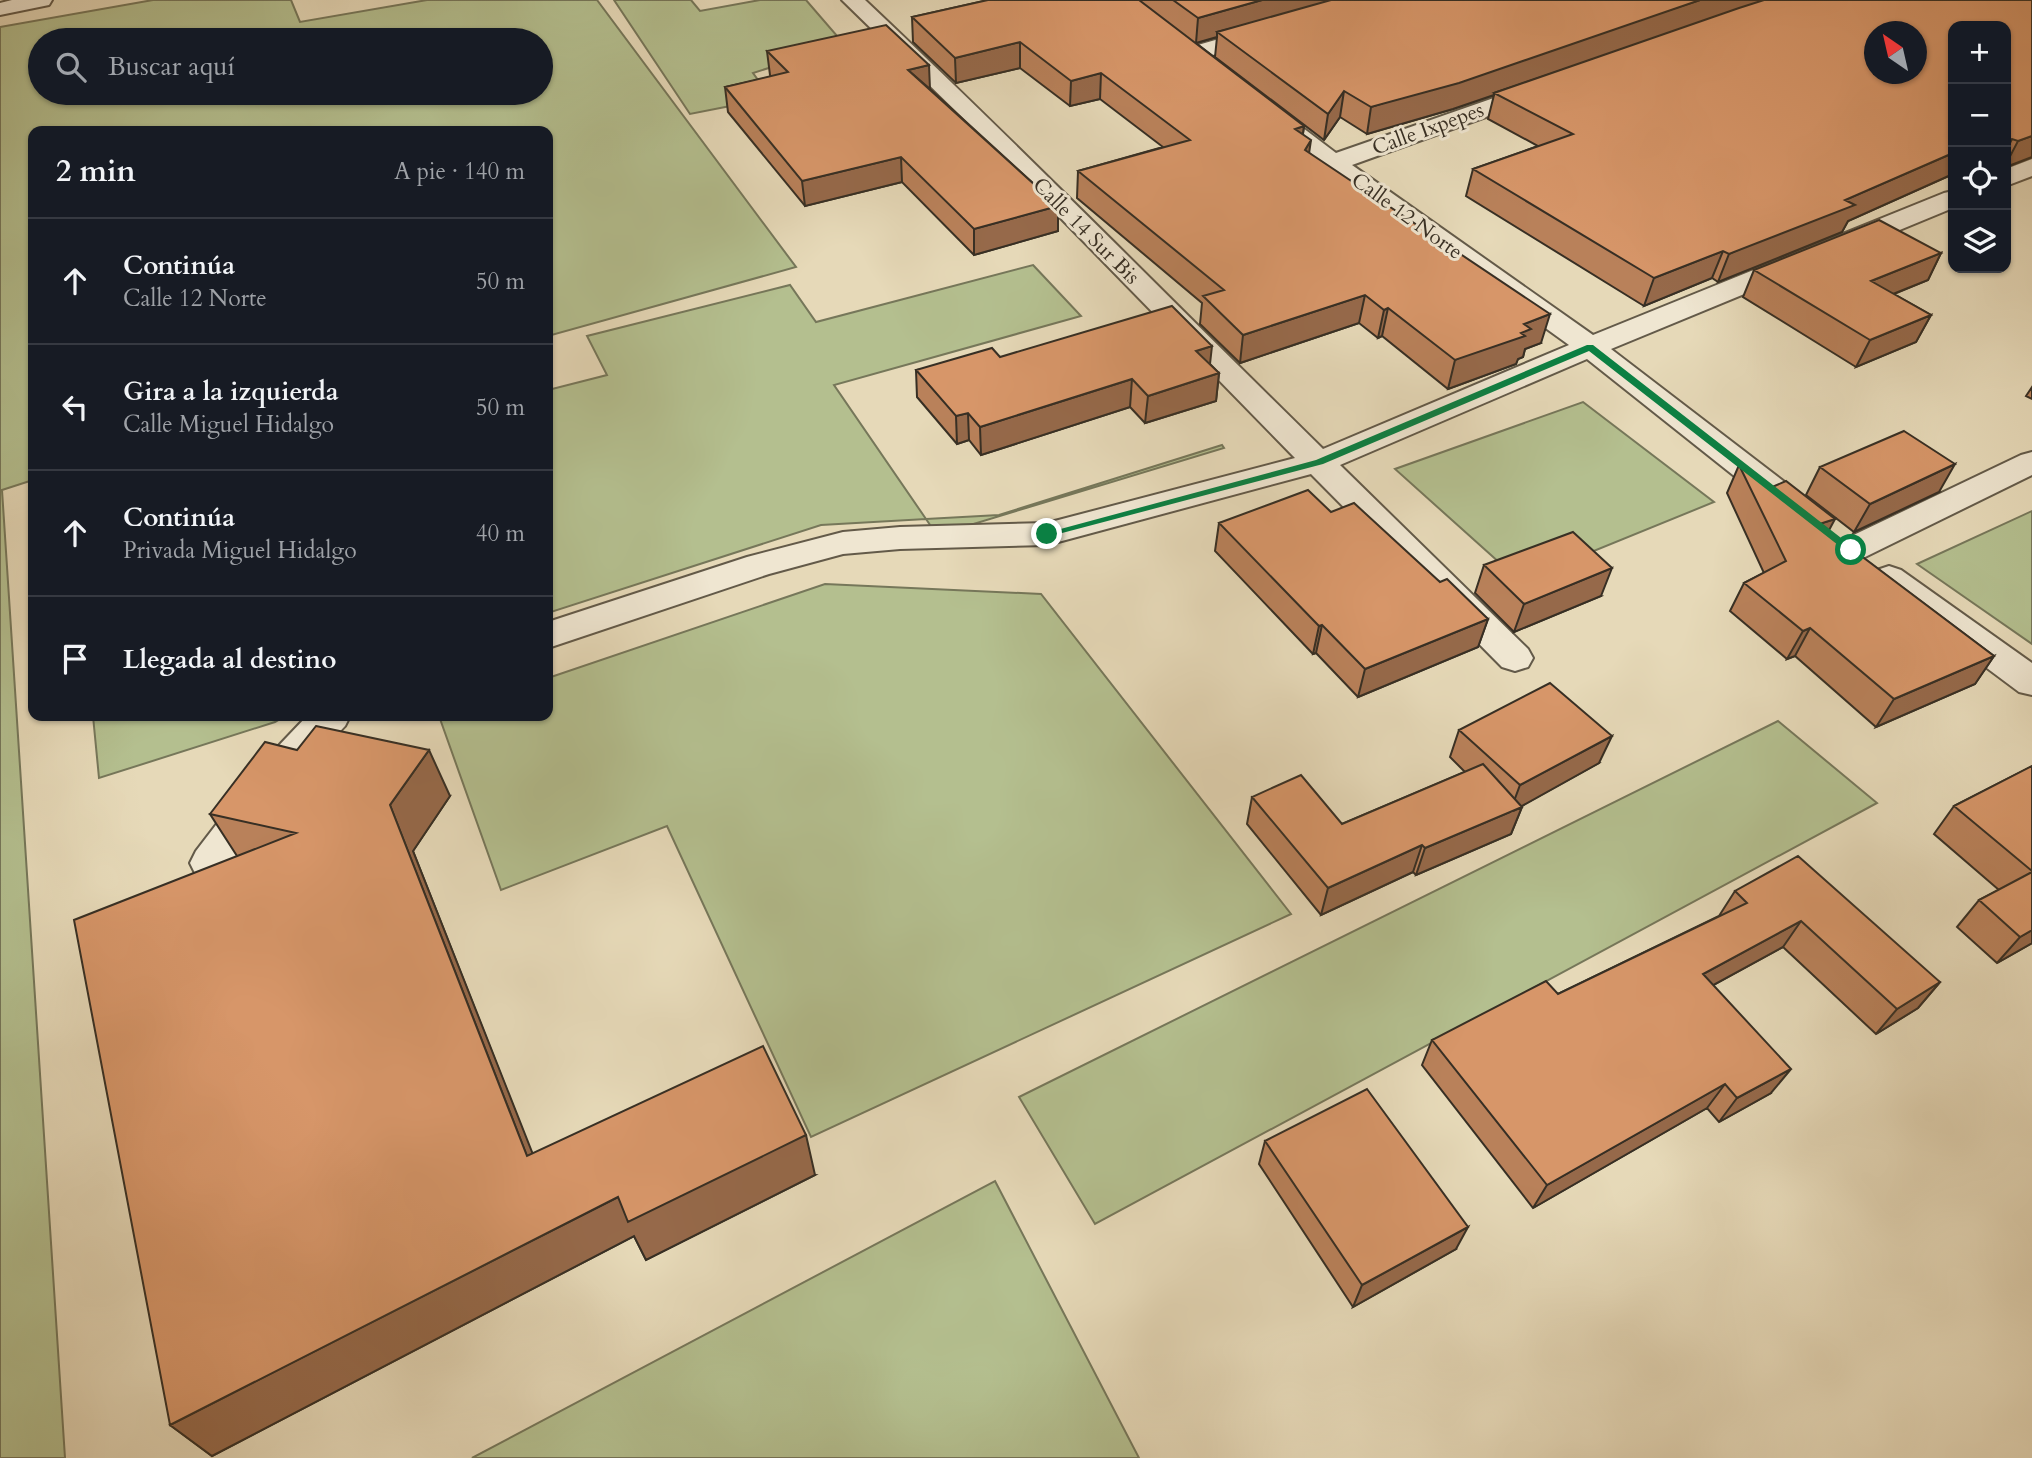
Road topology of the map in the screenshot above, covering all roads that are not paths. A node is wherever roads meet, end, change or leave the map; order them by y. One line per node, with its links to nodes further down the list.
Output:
1 (41, 0): 3 (street)
2 (853, 0): 13 (street, Calle 14 Sur Bis)
3 (0, 9)
4 (1285, 27): 5 (street)
5 (1193, 55)
6 (1566, 80): 8 (street, Calle Ixpepes)
7 (1247, 96): 8 (street, Calle 12 Norte)
8 (1333, 163): 12 (street, Calle 12 Norte)
9 (2032, 167): 10 (street)
10 (2011, 176)
11 (1948, 201): 12 (street)
12 (1590, 347): 13 (street); 15 (street, Calle 12 Norte)
13 (1320, 462): 16 (street); 17 (street, Calle 14 Sur Bis)
14 (2032, 462): 15 (street)
15 (1851, 550): 18 (street, Calle 12 Norte)
16 (553, 633)
17 (1515, 658)
18 (2032, 682)
19 (325, 721): 20 (street)
20 (211, 863)

